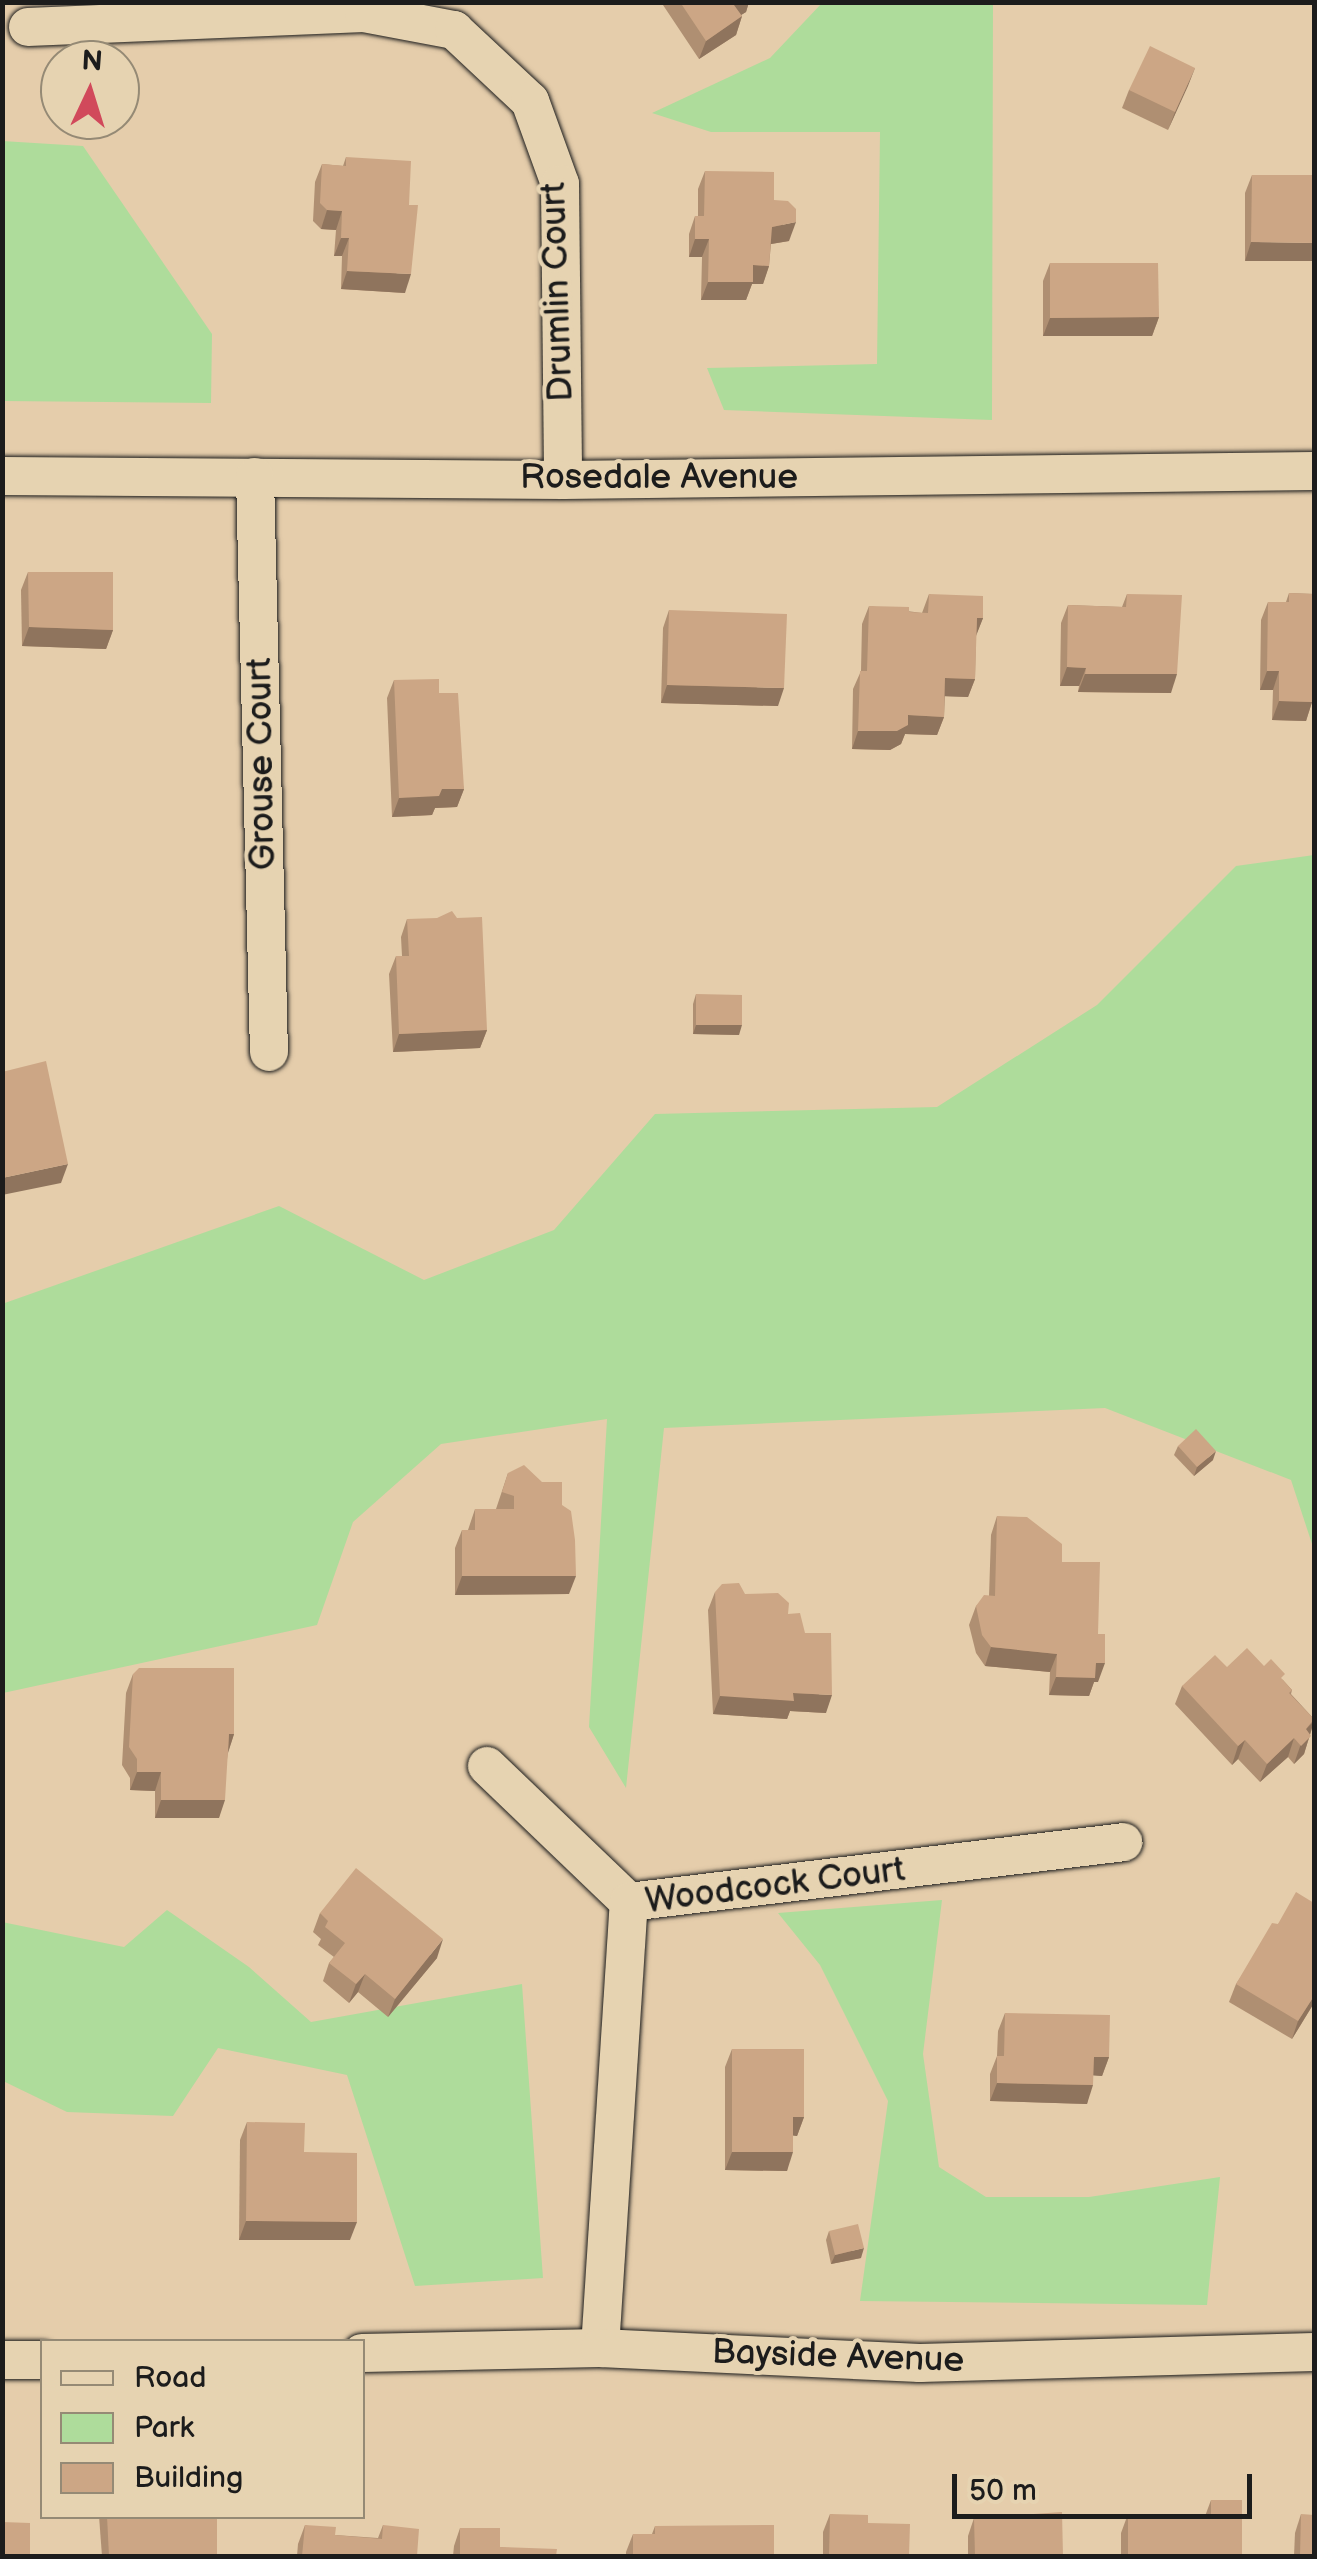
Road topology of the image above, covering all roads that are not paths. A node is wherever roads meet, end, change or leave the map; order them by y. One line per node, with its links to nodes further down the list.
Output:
1 (28, 27): 5 (street, Drumlin Court)
2 (1314, 471): 5 (street, Rosedale Avenue)
3 (2, 476): 4 (street, Rosedale Avenue)
4 (254, 477): 5 (street, Rosedale Avenue); 6 (street, Grouse Court)
5 (563, 480)
6 (269, 1052)
7 (487, 1766): 9 (street)
8 (1123, 1842): 9 (street, Woodcock Court)
9 (629, 1902): 10 (street, Woodcock Court)
10 (600, 2348): 11 (street, Bayside Avenue); 12 (street, Bayside Avenue)
11 (1314, 2352)
12 (365, 2353)
13 (2, 2360): 14 (street)
14 (40, 2360)

